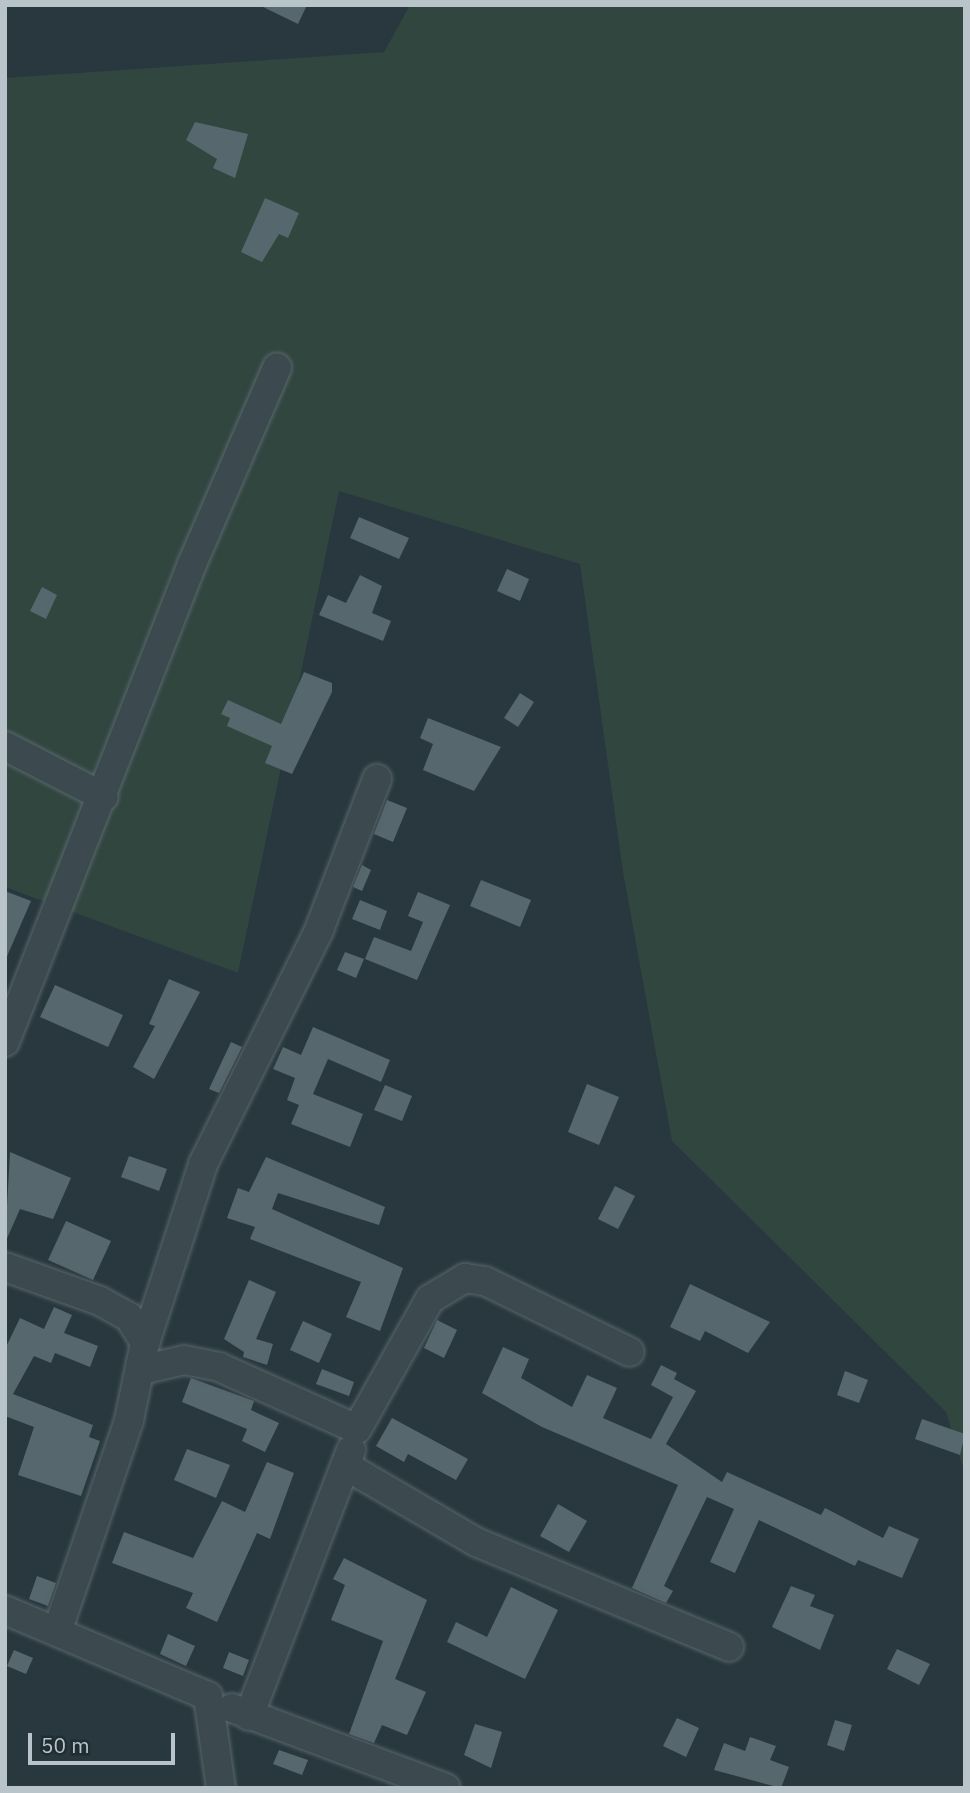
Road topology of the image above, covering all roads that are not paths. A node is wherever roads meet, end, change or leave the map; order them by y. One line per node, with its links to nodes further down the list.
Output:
1 (277, 368): 4 (street)
2 (5, 746): 4 (street)
3 (377, 779): 8 (street)
4 (104, 797): 5 (street)
5 (5, 1042)
6 (5, 1267): 8 (street)
7 (630, 1352): 9 (street)
8 (143, 1357): 9 (street); 12 (street)
9 (357, 1429): 10 (street)
10 (346, 1466): 13 (street); 15 (street)
11 (5, 1610): 12 (street)
12 (58, 1629): 14 (street)
13 (729, 1647)
14 (208, 1696): 15 (street); 16 (street)
15 (249, 1716): 17 (street)
16 (221, 1788)
17 (446, 1788)

